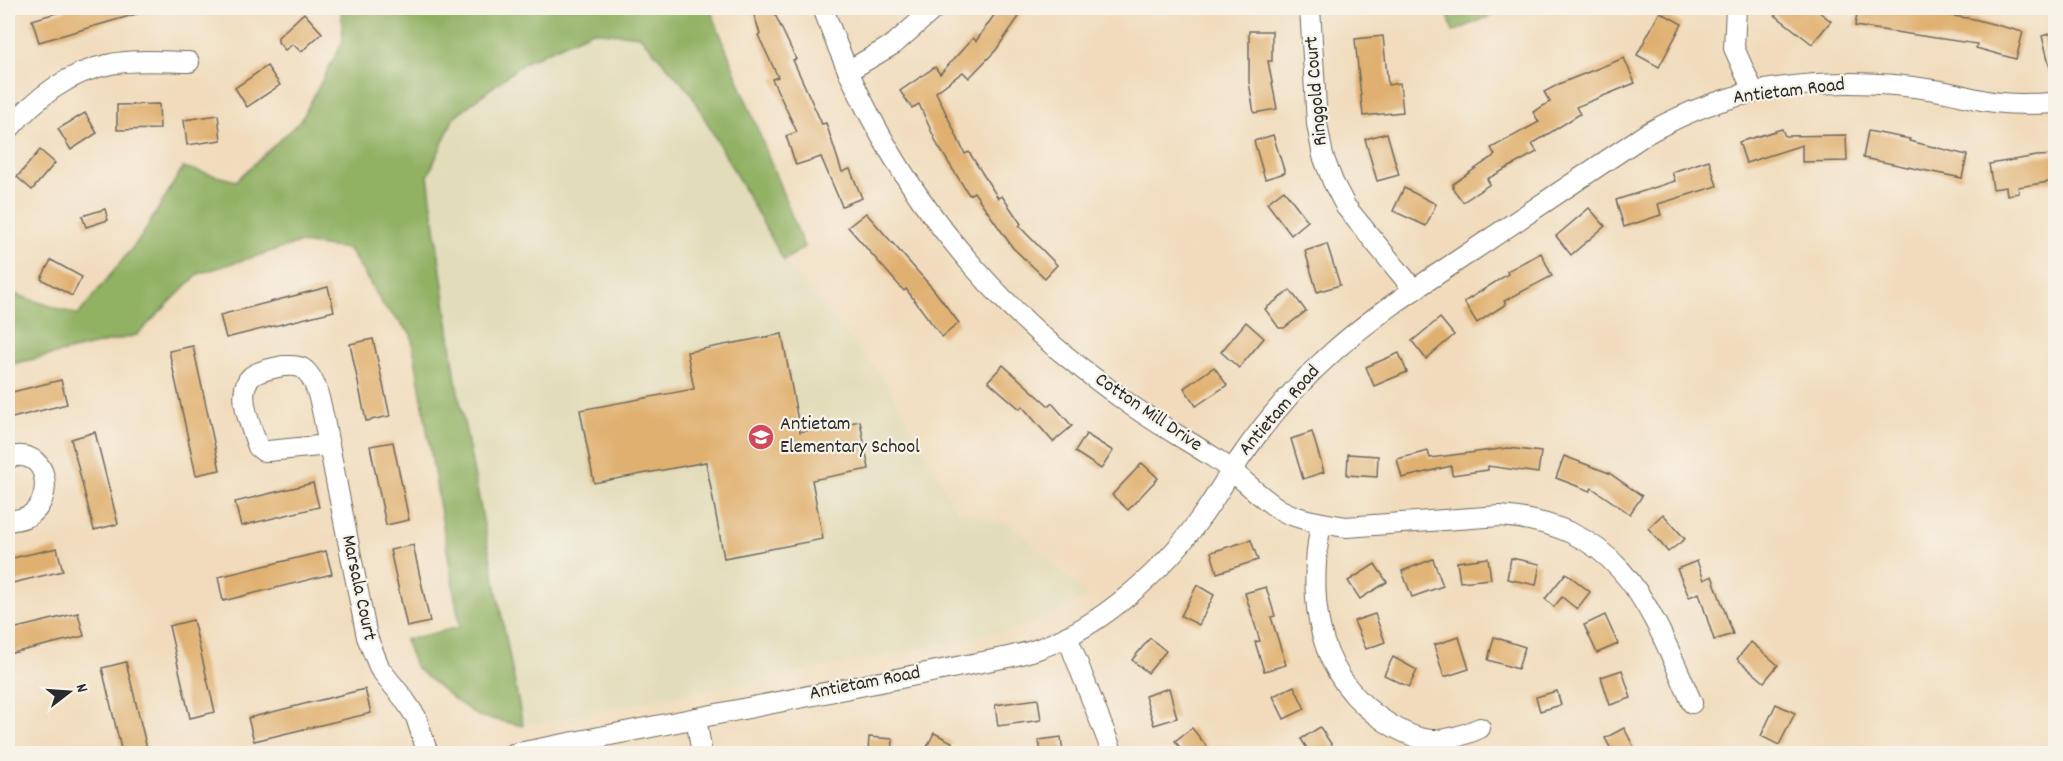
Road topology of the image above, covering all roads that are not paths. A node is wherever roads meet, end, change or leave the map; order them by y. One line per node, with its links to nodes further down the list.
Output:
1 (823, 8): 6 (street, Cotton Mill Drive)
2 (935, 8): 6 (street)
3 (1310, 8): 10 (street, Ringgold Court)
4 (1736, 8): 7 (street)
5 (189, 62): 9 (street)
6 (848, 71): 13 (street, Cotton Mill Drive)
7 (1754, 93): 8 (street, Antietam Road); 10 (street, Antietam Road)
8 (2055, 104)
9 (8, 130)
10 (1414, 290): 13 (street, Antietam Road)
11 (329, 445): 11 (street, Marsala Court); 20 (street, Marsala Court)
12 (8, 458): 14 (street)
13 (1232, 469): 15 (street, Cotton Mill Drive); 16 (street, Antietam Road)
14 (8, 521)
15 (1322, 523): 17 (street, Cotton Mill Drive); 19 (street)
16 (1067, 636): 18 (street, Antietam Road); 23 (street)
17 (1692, 703)
18 (696, 718): 21 (street, Antietam Road); 22 (street)
19 (1480, 728)
20 (428, 753)
21 (513, 753)
22 (702, 753)
23 (1113, 753)

